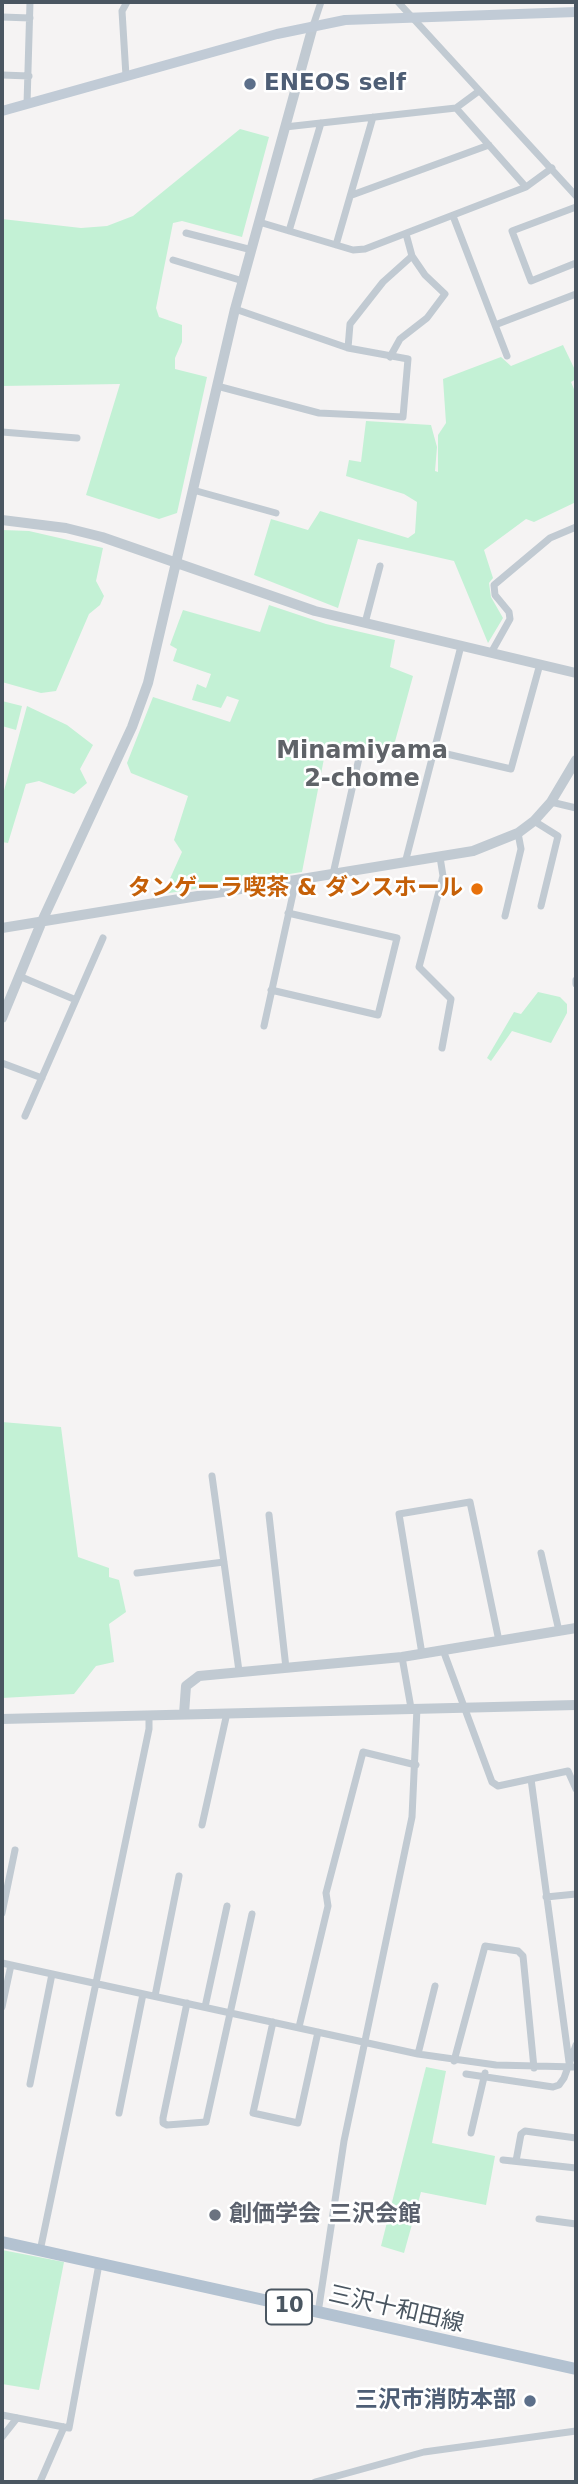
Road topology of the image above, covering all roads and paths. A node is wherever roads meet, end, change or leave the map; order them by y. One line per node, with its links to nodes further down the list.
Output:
1 (30, 2): 8 (street)
2 (127, 2): 12 (street)
3 (321, 2): 9 (street)
4 (398, 2): 6 (street)
5 (576, 12): 6 (main road)
6 (413, 16): 9 (main road); 13 (street)
7 (2, 17): 8 (street)
8 (30, 18): 11 (street)
9 (313, 26): 12 (main road); 19 (street)
10 (2, 75): 11 (street)
11 (29, 76): 14 (street)
12 (126, 76): 14 (main road)
13 (480, 91): 15 (street); 21 (street)
14 (27, 104): 16 (main road)
15 (456, 108): 17 (street); 20 (street)
16 (2, 111)
17 (373, 117): 18 (street); 23 (street)
18 (321, 123): 19 (street); 28 (street)
19 (285, 127): 27 (street)
20 (489, 145): 22 (street); 23 (street)
21 (552, 168): 22 (street); 24 (street)
22 (526, 187): 26 (street)
23 (352, 195): 31 (street)
24 (576, 197)
25 (576, 207): 35 (street)
26 (453, 216): 30 (street); 39 (street)
27 (259, 222): 28 (street); 32 (street)
28 (289, 231): 31 (street)
29 (187, 233): 32 (street)
30 (406, 234): 31 (street); 33 (street)
31 (335, 245)
32 (252, 250): 36 (street)
33 (412, 257): 40 (street); 42 (street)
34 (173, 260): 36 (street)
35 (576, 263)
36 (243, 281): 38 (street)
37 (576, 293): 39 (street)
38 (235, 309): 40 (street); 43 (street)
39 (495, 325): 41 (street)
40 (348, 348): 42 (street)
41 (507, 356)
42 (390, 357): 43 (street)
43 (217, 386): 46 (street)
44 (2, 432): 45 (street)
45 (76, 438)
46 (193, 490): 47 (street); 50 (street)
47 (276, 513)
48 (2, 520): 50 (street)
49 (576, 527): 54 (street)
50 (176, 563): 52 (street); 71 (street)
51 (380, 566): 52 (street)
52 (365, 623): 53 (street)
53 (461, 646): 54 (street); 57 (street)
54 (491, 653): 55 (street)
55 (540, 664): 56 (street); 57 (street)
56 (576, 673)
57 (434, 751): 65 (street)
58 (359, 758): 66 (street)
59 (576, 760): 60 (street)
60 (551, 802): 61 (street); 62 (street)
61 (576, 808)
62 (534, 821): 63 (street); 68 (street)
63 (518, 833): 64 (street); 70 (street)
64 (440, 857): 65 (street); 79 (street)
65 (405, 863): 66 (street)
66 (334, 874): 67 (street)
67 (296, 880): 69 (street); 71 (street)
68 (541, 906)
69 (288, 914): 75 (street); 75 (street)
70 (505, 916)
71 (42, 921): 72 (street); 74 (street)
72 (2, 928)
73 (103, 938): 76 (street)
74 (19, 976): 76 (street); 77 (street)
75 (271, 990): 78 (street)
76 (76, 1000): 81 (street)
77 (2, 1018)
78 (264, 1026)
79 (442, 1048)
80 (2, 1063): 81 (street)
81 (42, 1079): 82 (street)
82 (25, 1116)
83 (212, 1476): 86 (street)
84 (269, 1515): 94 (street)
85 (541, 1553): 89 (street)
86 (224, 1562): 87 (street); 95 (street)
87 (137, 1573)
88 (576, 1628): 89 (street)
89 (559, 1631): 90 (street)
90 (499, 1641): 91 (street); 92 (street)
91 (443, 1650): 92 (street); 98 (street)
92 (422, 1654): 93 (street)
93 (402, 1657): 94 (street); 97 (street)
94 (286, 1668): 95 (street)
95 (239, 1671): 100 (street)
96 (576, 1705): 98 (street)
97 (414, 1708): 98 (street); 99 (street); 103 (street)
98 (464, 1708): 104 (street)
99 (227, 1713): 100 (street); 106 (street)
100 (184, 1714): 101 (street)
101 (149, 1715): 102 (street); 117 (street)
102 (2, 1719)
103 (416, 1765): 126 (street); 128 (street)
104 (531, 1779): 105 (street); 110 (street)
105 (576, 1789)
106 (202, 1825)
107 (15, 1850): 112 (street)
108 (179, 1876): 120 (street)
109 (576, 1894): 110 (street)
110 (546, 1897): 133 (street)
111 (227, 1906): 123 (street)
112 (2, 1913)
113 (252, 1914): 124 (street)
114 (2, 1963): 115 (street)
115 (11, 1965): 116 (street); 122 (street)
116 (51, 1974): 117 (street); 137 (street)
117 (96, 1983): 119 (street); 147 (street)
118 (435, 1986): 130 (street)
119 (143, 1994): 120 (street); 138 (street)
120 (155, 1996): 121 (street)
121 (187, 2003): 123 (street); 124 (street)
122 (2, 2007)
123 (205, 2007): 124 (street)
124 (232, 2013): 125 (street)
125 (273, 2022): 126 (street); 127 (street)
126 (299, 2027): 127 (street)
127 (318, 2032): 128 (street)
128 (365, 2042): 130 (street); 149 (street)
129 (576, 2045): 133 (street)
130 (418, 2054): 131 (street)
131 (454, 2060): 132 (street); 134 (street)
132 (486, 2064): 134 (street); 136 (street)
133 (571, 2066): 134 (street); 136 (street)
134 (534, 2068)
135 (466, 2074): 136 (street)
136 (485, 2077): 139 (street)
137 (30, 2084)
138 (119, 2113)
139 (471, 2133)
140 (576, 2138): 142 (street)
141 (503, 2160): 142 (street)
142 (516, 2161): 143 (street)
143 (576, 2168)
144 (539, 2219): 145 (street)
145 (576, 2224)
146 (2, 2242): 147 (main road, 三沢十和田線 / 10)
147 (40, 2250): 148 (main road, 三沢十和田線 / 10)
148 (99, 2264): 149 (main road, 三沢十和田線 / 10); 153 (street)
149 (318, 2313): 150 (main road, 三沢十和田線 / 10)
150 (576, 2369)
151 (2, 2415): 152 (street)
152 (17, 2418): 153 (street); 155 (street)
153 (64, 2427): 156 (street)
154 (576, 2431): 157 (street)
155 (2, 2437)
156 (40, 2482)
157 (315, 2482)

